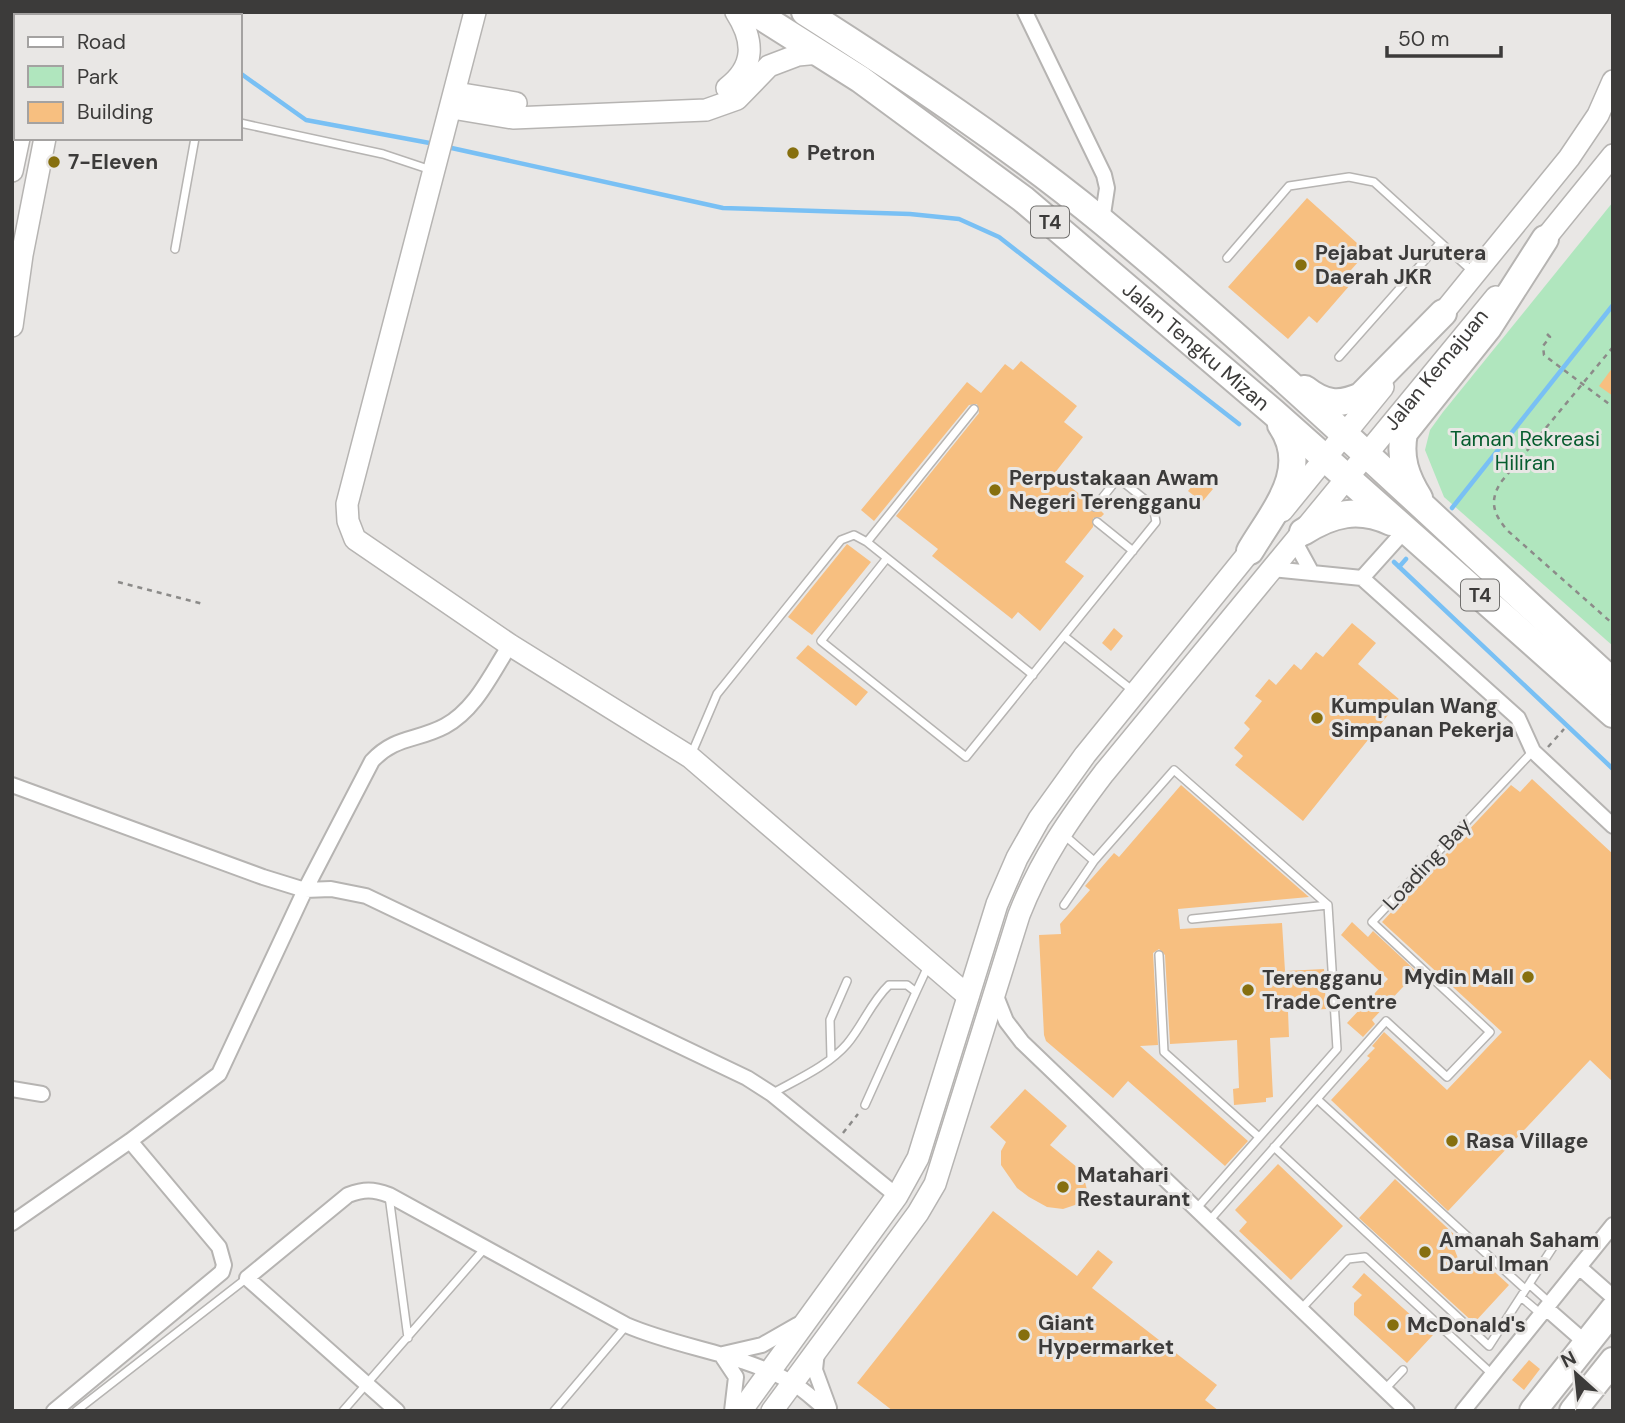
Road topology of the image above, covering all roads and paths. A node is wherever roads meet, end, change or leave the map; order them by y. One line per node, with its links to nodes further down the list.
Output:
1 (475, 12): 8 (main road)
2 (736, 12): 8 (main road)
3 (754, 12): 6 (highway, Jalan Tengku Mizan / T4)
4 (805, 12): 16 (highway, Jalan Tengku Mizan / T4)
5 (1025, 12): 16 (street)
6 (819, 52): 8 (main road); 31 (highway, Jalan Tengku Mizan / T4)
7 (1613, 81): 21 (main road, Jalan Kemajuan)
8 (454, 100): 14 (main road)
9 (242, 123): 14 (lane)
10 (19, 140): 15 (main road)
11 (45, 140): 24 (main road)
12 (195, 140): 19 (lane)
13 (1613, 155): 17 (main road, Jalan Kemajuan)
14 (436, 169): 52 (main road)
15 (12, 171)
16 (1102, 221): 23 (highway, Jalan Tengku Mizan / T4)
17 (1545, 239): 33 (main road, Jalan Kemajuan); 37 (highway)
18 (1440, 243): 20 (lane); 21 (lane); 27 (lane)
19 (175, 249)
20 (1227, 258)
21 (1475, 274): 22 (main road, Jalan Kemajuan)
22 (1443, 313): 23 (highway); 32 (main road, Jalan Kemajuan)
23 (1218, 321): 32 (highway, Jalan Tengku Mizan / T4)
24 (12, 326)
25 (1547, 334): 28 (path)
26 (1613, 347): 28 (path)
27 (1339, 357)
28 (1583, 384): 29 (path); 50 (path)
29 (1613, 407)
30 (974, 410): 41 (lane)
31 (1273, 412): 34 (highway, Jalan Tengku Mizan / T4); 43 (highway)
32 (1343, 435): 33 (highway, Jalan Tengku Mizan / T4); 34 (main road, Jalan Kemajuan)
33 (1364, 455): 35 (main road, Jalan Kemajuan); 37 (highway, Jalan Tengku Mizan / T4)
34 (1325, 458): 35 (highway, Jalan Tengku Mizan / T4); 43 (main road, Jalan Kemajuan)
35 (1346, 477): 39 (highway, Jalan Tengku Mizan / T4); 40 (main road, Jalan Kemajuan)
36 (1095, 507): 42 (lane)
37 (1433, 519): 54 (highway, Jalan Tengku Mizan / T4)
38 (1097, 522): 42 (lane)
39 (1405, 529): 40 (highway); 47 (street); 56 (highway, Jalan Tengku Mizan / T4)
40 (1299, 537): 45 (main road, Jalan Kemajuan); 46 (street)
41 (867, 542): 44 (lane); 59 (lane)
42 (1133, 551): 51 (lane)
43 (1250, 551): 55 (main road, Jalan Kemajuan)
44 (887, 558): 53 (lane); 53 (lane)
45 (1272, 569): 46 (street); 62 (main road, Jalan Kemajuan)
46 (1312, 573): 47 (street)
47 (1362, 579): 58 (street)
48 (118, 582): 49 (path)
49 (203, 604)
50 (1613, 624)
51 (1064, 636): 53 (lane); 55 (lane)
52 (510, 645): 59 (main road); 64 (street)
53 (1033, 675)
54 (1613, 682)
55 (1136, 693): 72 (main road, Jalan Kemajuan)
56 (1613, 714)
57 (1564, 729): 58 (path)
58 (1536, 754): 61 (street); 78 (lane, Loading Bay)
59 (690, 757): 69 (main road)
60 (12, 785): 64 (street)
61 (1613, 826)
62 (1060, 831): 63 (lane); 73 (main road, Jalan Kemajuan)
63 (1094, 861): 65 (lane); 66 (lane)
64 (305, 890): 77 (street); 81 (street)
65 (1064, 905)
66 (1328, 905): 67 (lane); 80 (lane)
67 (1192, 919)
68 (1160, 955): 80 (lane)
69 (930, 963): 71 (lane); 72 (main road)
70 (847, 981): 74 (lane)
71 (916, 992): 74 (lane); 79 (lane)
72 (968, 996): 85 (main road, Jalan Kemajuan)
73 (996, 996): 86 (street); 103 (main road, Jalan Kemajuan)
74 (831, 1058): 77 (lane)
75 (12, 1089): 76 (street)
76 (42, 1094)
77 (772, 1094): 82 (street)
78 (1317, 1099): 83 (lane); 94 (lane)
79 (865, 1105): 82 (path)
80 (1259, 1137): 86 (lane)
81 (130, 1141): 88 (street); 113 (street)
82 (836, 1145): 85 (street)
83 (1274, 1147): 87 (lane); 94 (lane)
84 (388, 1195): 91 (street); 93 (street); 101 (lane)
85 (897, 1196): 99 (main road, Jalan Kemajuan)
86 (1196, 1209): 87 (street)
87 (1209, 1222): 97 (street)
88 (12, 1223)
89 (1613, 1225): 92 (street)
90 (1553, 1247): 94 (lane)
91 (485, 1248): 100 (street); 101 (lane)
92 (1579, 1267): 95 (street); 96 (street)
93 (247, 1278): 110 (street); 114 (lane)
94 (1525, 1290): 96 (lane); 96 (lane)
95 (1613, 1297)
96 (1546, 1308): 102 (street); 108 (street)
97 (1301, 1309): 108 (lane); 111 (street)
98 (1613, 1310): 102 (highway)
99 (811, 1315): 104 (street); 107 (main road, Jalan Kemajuan)
100 (626, 1325): 104 (street); 117 (lane)
101 (408, 1338): 110 (lane)
102 (1587, 1343): 124 (highway)
103 (817, 1349): 109 (main road, Jalan Kemajuan); 121 (street)
104 (721, 1354): 107 (street); 118 (street)
105 (1613, 1361): 112 (highway)
106 (1403, 1370): 111 (lane)
107 (771, 1371): 109 (street); 119 (main road, Jalan Kemajuan)
108 (1492, 1375): 123 (street)
109 (793, 1382): 120 (main road, Jalan Kemajuan); 121 (street)
110 (367, 1384): 115 (lane); 116 (street)
111 (1385, 1389): 122 (street)
112 (1578, 1410)
113 (54, 1411)
114 (76, 1411)
115 (343, 1411)
116 (397, 1411)
117 (554, 1411)
118 (732, 1411)
119 (741, 1411)
120 (772, 1411)
121 (829, 1411)
122 (1407, 1411)
123 (1464, 1411)
124 (1534, 1411)

